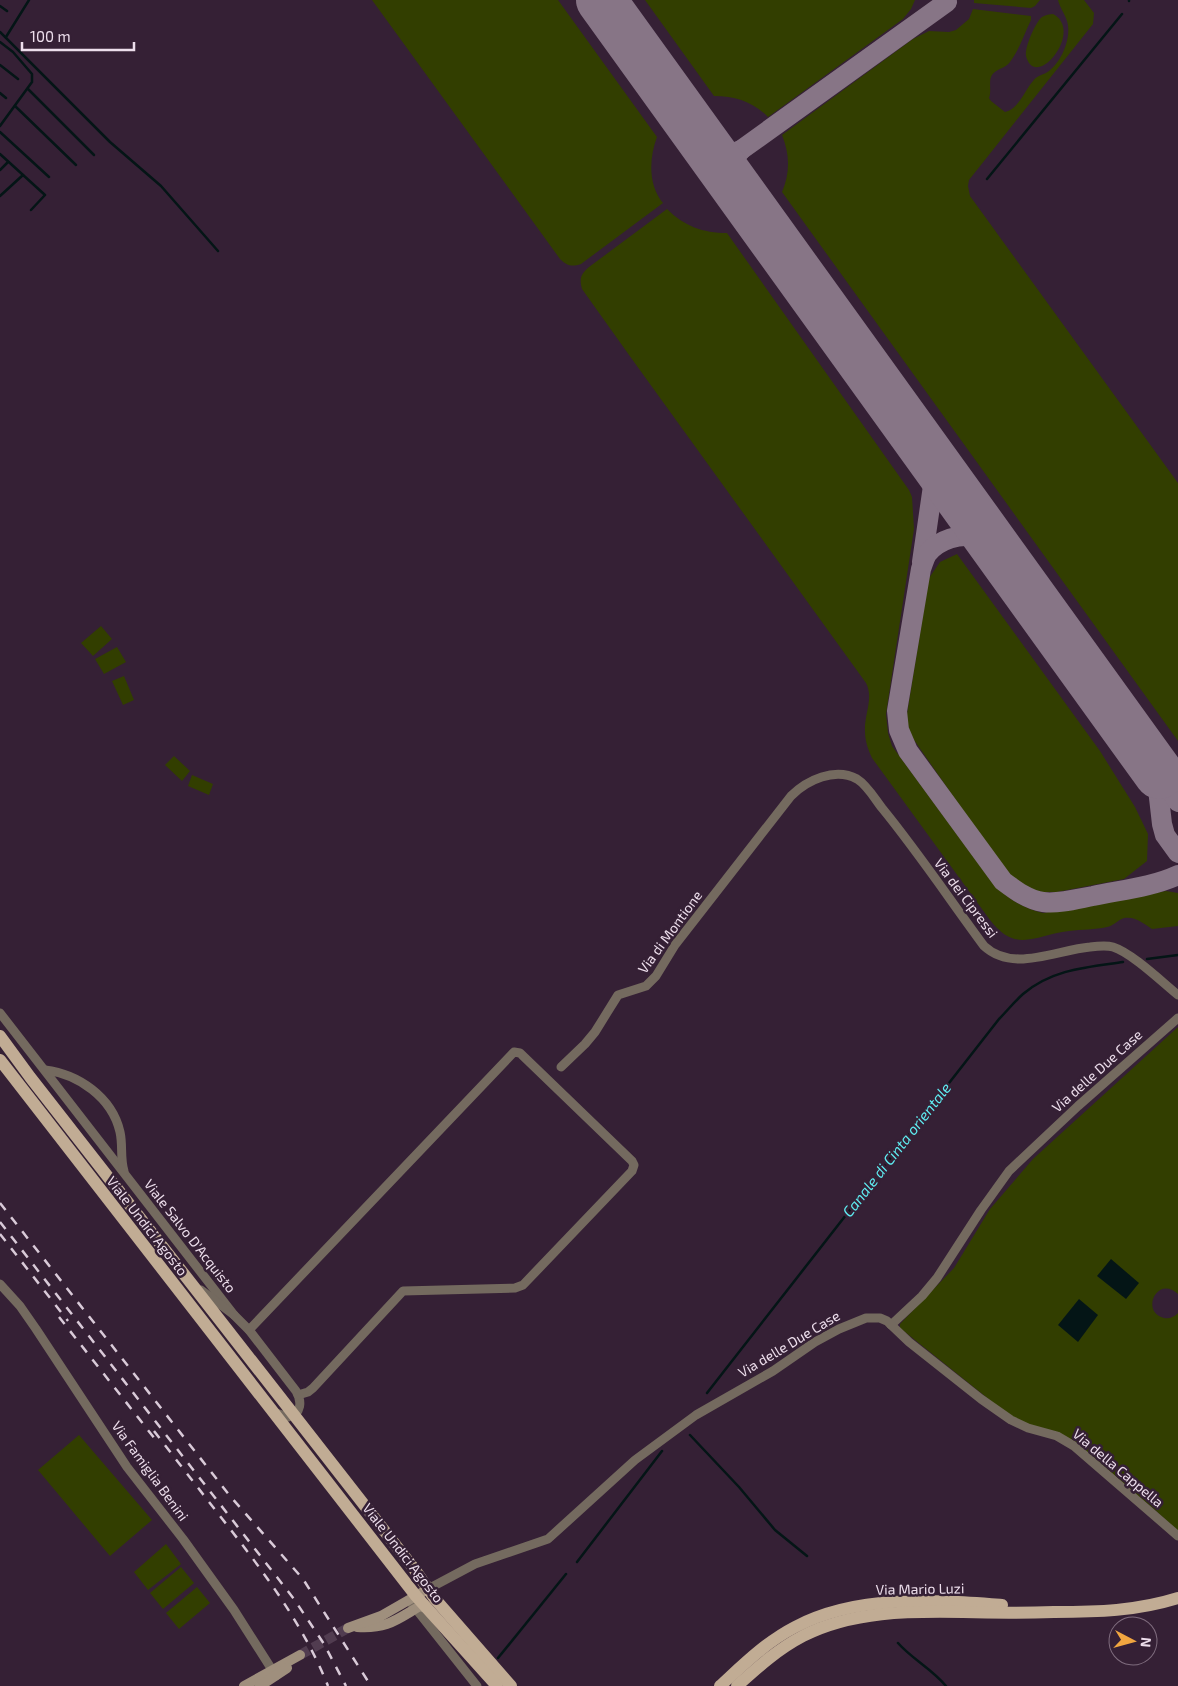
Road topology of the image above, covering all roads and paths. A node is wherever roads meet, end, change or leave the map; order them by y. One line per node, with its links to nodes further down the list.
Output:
1 (814, 780): 2 (street, Via dei Cipressi); 8 (street, Via di Montione)
2 (1178, 995)
3 (0, 1013): 7 (street, Viale Salvo D'Acquisto)
4 (1178, 1018): 15 (street, Via delle Due Case)
5 (0, 1036): 10 (main road, Viale Undici Agosto)
6 (0, 1060): 10 (main road, Viale Undici Agosto)
7 (38, 1061): 9 (street, Viale Salvo D'Acquisto); 10 (street)
8 (561, 1067)
9 (45, 1070): 11 (street, Viale Salvo D'Acquisto); 11 (street, Viale Salvo D'Acquisto)
10 (20, 1075): 12 (main road, Viale Undici Agosto); 18 (main road, Viale Undici Agosto)
11 (125, 1173): 14 (street, Viale Salvo D'Acquisto)
12 (186, 1276): 14 (street, Viale Undici Agosto); 19 (main road, Viale Undici Agosto)
13 (0, 1284): 27 (street, Via Famiglia Benini)
14 (234, 1315): 16 (street, Viale Undici Agosto)
15 (891, 1325): 20 (street, Via della Cappella); 21 (street, Via delle Due Case)
16 (250, 1330): 17 (street, Viale Undici Agosto); 17 (street)
17 (298, 1395): 19 (street)
18 (272, 1410): 19 (street); 22 (main road, Viale Undici Agosto)
19 (294, 1415): 21 (main road, Viale Undici Agosto)
20 (1178, 1536)
21 (428, 1589): 22 (main road); 33 (main road, Viale Undici Agosto)
22 (413, 1598): 24 (main road, Viale Undici Agosto); 24 (main road)
23 (1178, 1598): 25 (main road, Via Mario Luzi)
24 (421, 1608): 31 (street); 32 (main road, Viale Undici Agosto)
25 (1054, 1612): 28 (main road, Via Mario Luzi); 34 (main road, Via Mario Luzi)
26 (299, 1656): 27 (main road)
27 (274, 1673): 29 (main road); 30 (main road)
28 (721, 1685)
29 (244, 1686)
30 (260, 1686)
31 (477, 1686)
32 (497, 1686)
33 (511, 1686)
34 (737, 1686)

